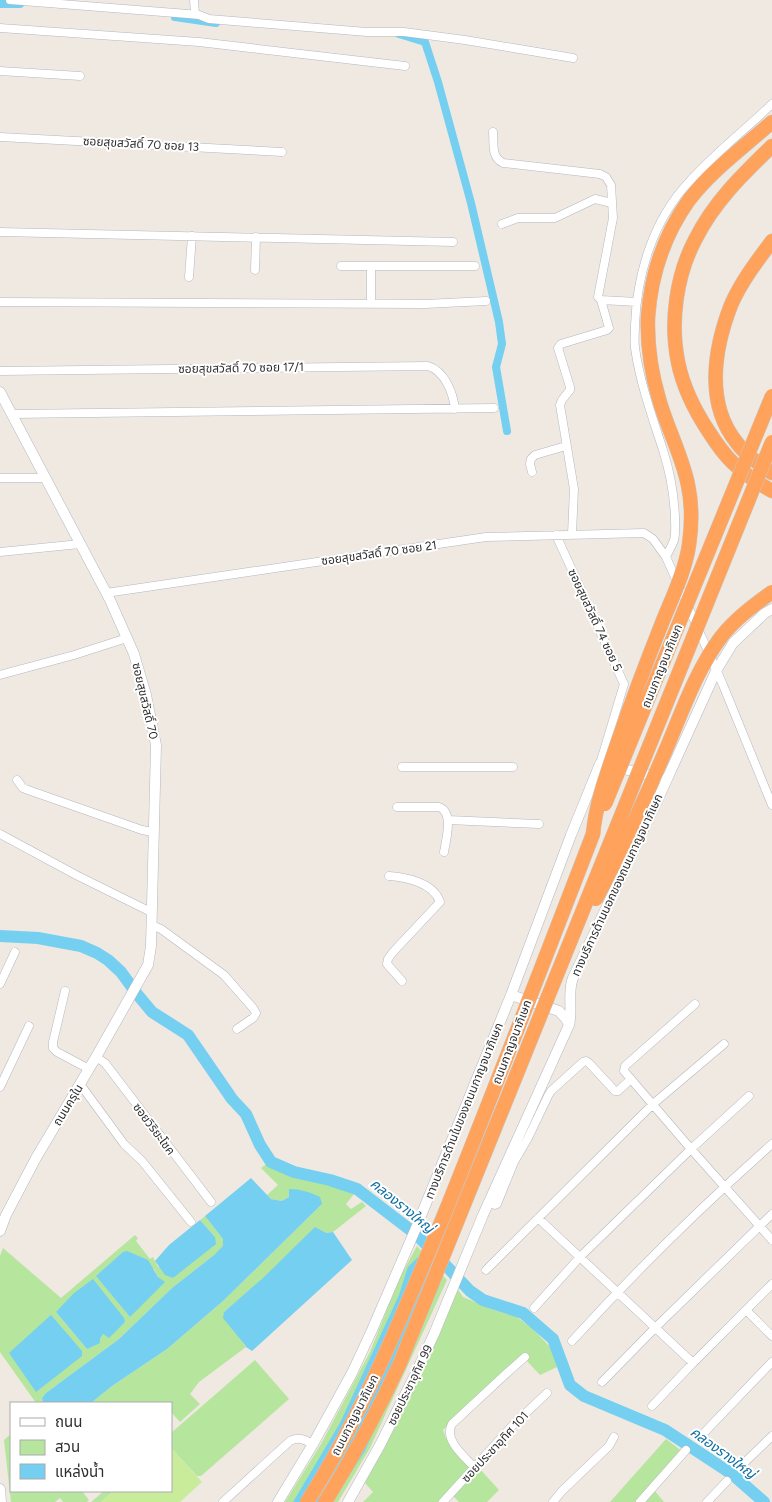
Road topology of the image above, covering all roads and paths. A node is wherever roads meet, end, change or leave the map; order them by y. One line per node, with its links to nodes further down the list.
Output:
1 (10, 0): 3 (street)
2 (194, 0): 3 (street)
3 (195, 14): 5 (street)
4 (0, 28): 6 (street)
5 (573, 58)
6 (405, 66)
7 (0, 71): 8 (street)
8 (80, 76)
9 (772, 104): 30 (street)
10 (772, 122): 67 (highway, bridge)
11 (492, 132): 15 (street)
12 (0, 136): 14 (street, ซอยสุขสวัสดิ์ 70 ซอย 13)
13 (772, 146): 44 (highway)
14 (282, 152)
15 (612, 203): 16 (street); 27 (street)
16 (502, 224)
17 (0, 232): 18 (street)
18 (192, 236): 19 (street); 26 (street)
19 (256, 238): 21 (street); 25 (street)
20 (772, 241): 41 (highway)
21 (453, 242)
22 (341, 266): 23 (street)
23 (371, 266): 24 (street); 31 (street)
24 (474, 266)
25 (255, 270)
26 (190, 277)
27 (601, 300): 30 (street); 39 (street)
28 (486, 301): 31 (street)
29 (0, 302): 31 (street)
30 (637, 302): 49 (street)
31 (371, 304)
32 (0, 371): 36 (street, ซอยสุขสวัสดิ์ 70 ซอย 17/1)
33 (0, 392): 37 (main road, ซอยสุขสวัสดิ์ 70)
34 (772, 396): 67 (highway, ถนนกาญจนาภิเษก, bridge)
35 (494, 408): 36 (street)
36 (455, 409): 37 (street)
37 (12, 414): 43 (main road, ซอยสุขสวัสดิ์ 70)
38 (772, 442): 73 (highway, ถนนกาญจนาภิเษก, bridge)
39 (566, 446): 40 (street); 45 (street)
40 (532, 472)
41 (772, 472)
42 (0, 478): 43 (street)
43 (45, 478): 47 (main road, ซอยสุขสวัสดิ์ 70)
44 (772, 491)
45 (572, 534): 46 (street, ซอยสุขสวัสดิ์ 70 ซอย 21); 49 (street, ซอยสุขสวัสดิ์ 70 ซอย 21)
46 (556, 535): 51 (street, ซอยสุขสวัสดิ์ 70 ซอย 21); 56 (street, ซอยสุขสวัสดิ์ 74 ซอย 5)
47 (80, 544): 48 (street); 51 (main road, ซอยสุขสวัสดิ์ 70)
48 (0, 552)
49 (666, 557): 54 (street)
50 (772, 592): 73 (highway, bridge)
51 (106, 593): 53 (main road, ซอยสุขสวัสดิ์ 70)
52 (772, 608): 54 (main road, ทางบริการด้านนอกของถนนกาญจนาภิเษก)
53 (127, 638): 55 (street); 65 (main road, ซอยสุขสวัสดิ์ 70)
54 (716, 671): 60 (main road, ทางบริการด้านนอกของถนนกาญจนาภิเษก); 61 (street)
55 (0, 675)
56 (600, 764): 60 (main road); 78 (main road, ทางบริการด้านในของถนนกาญจนาภิเษก)
57 (402, 766): 58 (street)
58 (513, 767)
59 (18, 780): 65 (street)
60 (667, 780): 80 (main road, ทางบริการด้านนอกของถนนกาญจนาภิเษก)
61 (772, 805)
62 (397, 807): 63 (street)
63 (448, 820): 64 (street); 68 (street)
64 (539, 824)
65 (154, 832): 70 (main road, ซอยสุขสวัสดิ์ 70)
66 (0, 834): 70 (street)
67 (593, 834): 131 (highway, ถนนกาญจนาภิเษก, bridge)
68 (444, 852)
69 (389, 876): 75 (street)
70 (151, 912): 71 (main road, ซอยสุขสวัสดิ์ 70)
71 (151, 925): 74 (main road, ซอยสุขสวัสดิ์ 70); 82 (street)
72 (15, 952): 76 (street)
73 (557, 976): 132 (highway, ถนนกาญจนาภิเษก, bridge)
74 (139, 981): 84 (main road, ถนนครุใน)
75 (402, 981)
76 (0, 984)
77 (65, 991): 85 (street)
78 (511, 995): 80 (main road); 122 (main road, ทางบริการด้านในของถนนกาญจนาภิเษก)
79 (695, 1004): 86 (street)
80 (569, 1024): 89 (main road, ทางบริการด้านนอกของถนนกาญจนาภิเษก)
81 (29, 1026): 88 (street)
82 (237, 1029)
83 (724, 1044): 91 (street)
84 (96, 1057): 85 (main road, ถนนครุใน); 95 (street, ซอยวิริยะโชค)
85 (89, 1069): 87 (main road, ถนนครุใน)
86 (631, 1079): 89 (street); 91 (street)
87 (80, 1084): 96 (main road, ถนนครุใน); 99 (street)
88 (0, 1087)
89 (543, 1094): 104 (main road, ทางบริการด้านนอกของถนนกาญจนาภิเษก)
90 (749, 1096): 93 (street)
91 (653, 1104): 93 (street); 98 (street)
92 (772, 1144): 94 (street)
93 (691, 1149): 94 (street); 103 (street)
94 (724, 1187): 100 (street); 107 (street)
95 (210, 1202)
96 (3, 1214): 101 (main road, ถนนครุใน)
97 (772, 1214): 100 (street)
98 (538, 1218): 103 (street); 105 (street)
99 (191, 1222)
100 (759, 1226): 102 (street); 110 (street)
101 (0, 1231)
102 (772, 1240)
103 (580, 1257): 107 (street); 108 (street)
104 (463, 1263): 133 (main road, ซอยประชาอุทิศ 99)
105 (486, 1270)
106 (772, 1284): 109 (street)
107 (617, 1291): 110 (street); 112 (street)
108 (534, 1308)
109 (746, 1310): 111 (street); 115 (street)
110 (654, 1328): 115 (street); 116 (street)
111 (772, 1336)
112 (572, 1340)
113 (525, 1358): 125 (street)
114 (772, 1362): 121 (street)
115 (693, 1363): 118 (street)
116 (602, 1382)
117 (548, 1393): 125 (street, ซอยประชาอุทิศ 101)
118 (652, 1406)
119 (772, 1436): 124 (street)
120 (614, 1437): 135 (street)
121 (700, 1437)
122 (313, 1444): 129 (street); 130 (main road, ทางบริการด้านในของถนนกาญจนาภิเษก)
123 (686, 1450): 136 (street)
124 (740, 1467)
125 (475, 1468): 134 (street, ซอยประชาอุทิศ 101)
126 (727, 1481): 137 (street)
127 (0, 1489): 128 (main road)
128 (1, 1502)
129 (224, 1502)
130 (278, 1502)
131 (307, 1502)
132 (325, 1502)
133 (348, 1502)
134 (443, 1502)
135 (553, 1502)
136 (640, 1502)
137 (707, 1502)

